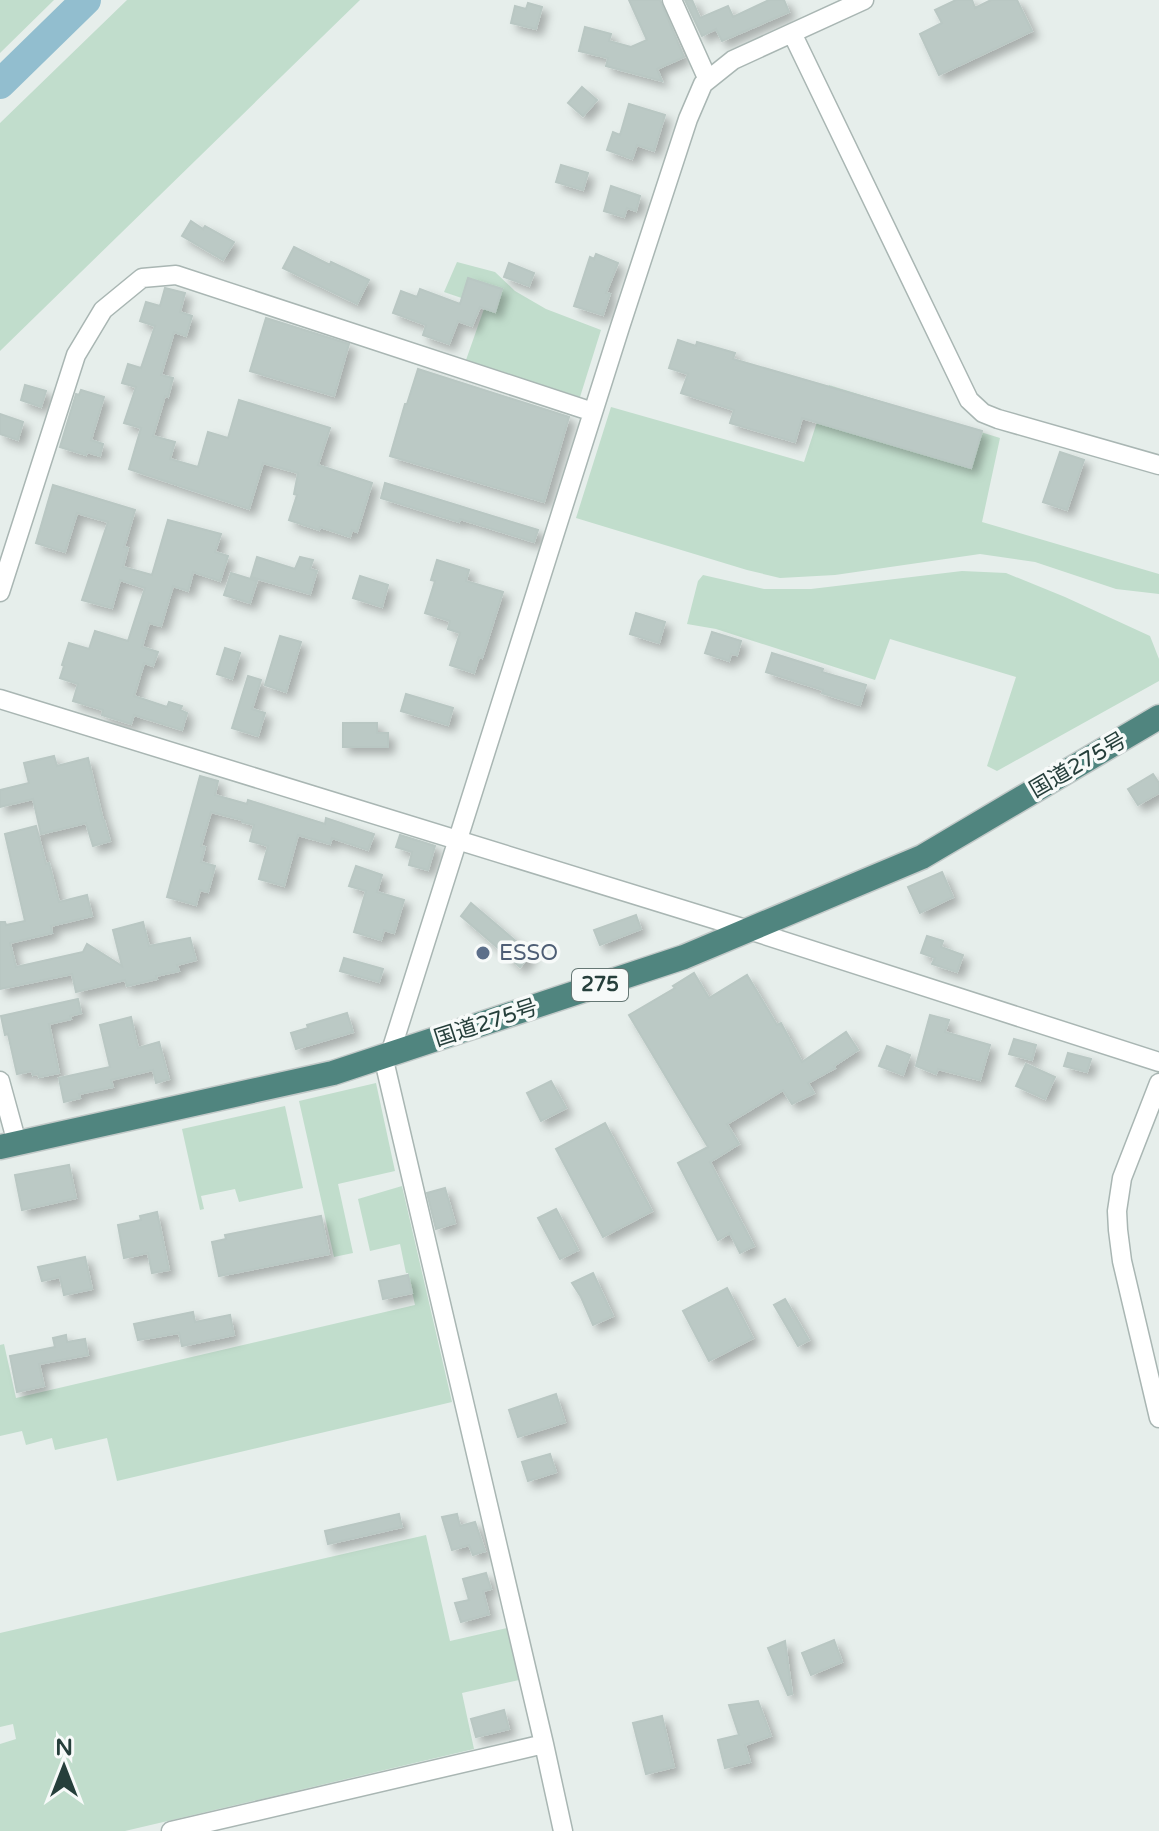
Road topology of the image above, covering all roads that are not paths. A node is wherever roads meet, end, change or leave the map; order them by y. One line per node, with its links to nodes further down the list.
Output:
1 (672, 0): 4 (street)
2 (864, 0): 3 (street)
3 (792, 33): 4 (street); 6 (street)
4 (708, 80): 5 (street)
5 (593, 412): 7 (street); 10 (street)
6 (1159, 465)
7 (0, 592)
8 (0, 699): 10 (street)
9 (1159, 717): 11 (highway, 国道275号 / 275)
10 (457, 840): 11 (street); 12 (street)
11 (749, 930): 12 (highway, 国道275号 / 275); 13 (street)
12 (386, 1055): 16 (highway, 国道275号 / 275); 18 (street)
13 (1159, 1062)
14 (0, 1081): 16 (street)
15 (1159, 1083): 17 (street)
16 (9, 1145)
17 (1159, 1418)
18 (544, 1744): 19 (street); 20 (street)
19 (171, 1831)
20 (563, 1831)

